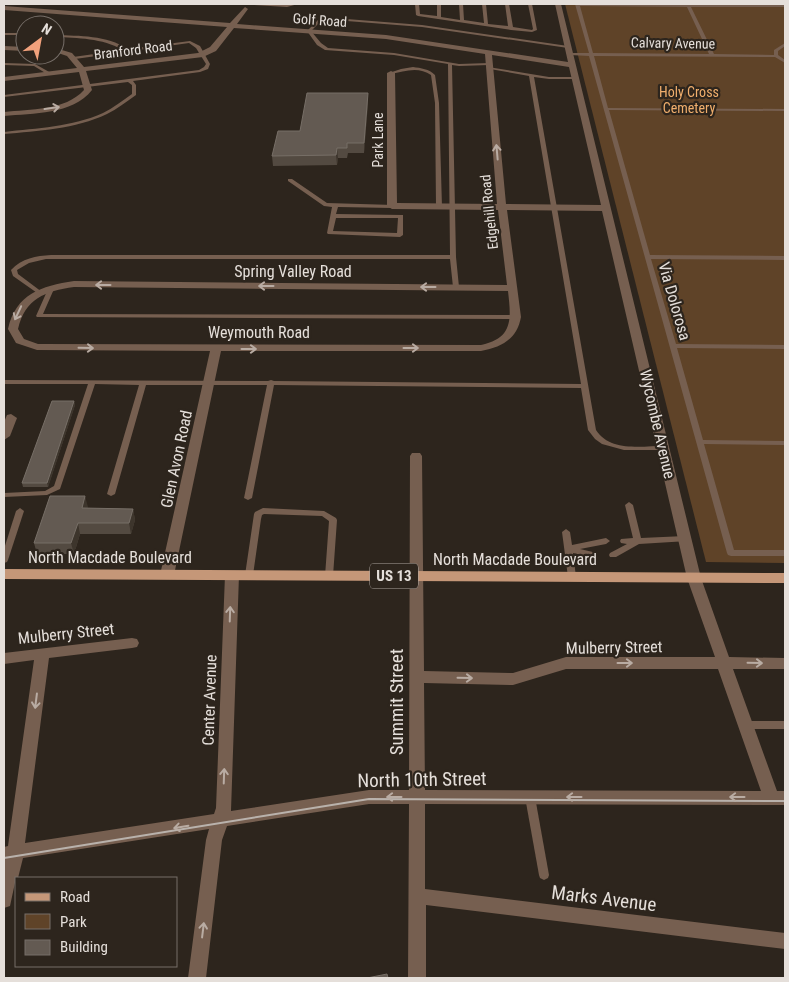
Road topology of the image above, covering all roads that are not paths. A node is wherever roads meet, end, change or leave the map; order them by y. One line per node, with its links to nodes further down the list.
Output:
1 (230, 4): 2 (lane)
2 (236, 4)
3 (254, 4): 4 (lane)
4 (296, 4)
5 (417, 4): 17 (lane)
6 (439, 4): 17 (lane)
7 (461, 4): 18 (lane)
8 (484, 4): 20 (lane)
9 (507, 4): 21 (lane)
10 (530, 4): 21 (lane)
11 (558, 4): 28 (street, Wycombe Avenue)
12 (577, 4): 13 (lane); 30 (lane, Via Dolorosa)
13 (689, 5): 14 (lane); 31 (lane)
14 (785, 6)
15 (4, 8): 19 (street, Golf Road)
16 (245, 9): 19 (street)
17 (439, 18): 18 (lane)
18 (462, 22): 20 (lane)
19 (233, 25): 22 (street, Golf Road); 29 (street)
20 (486, 25): 21 (lane)
21 (511, 29)
22 (309, 31): 27 (street, Golf Road); 28 (lane, Calvary Avenue); 36 (lane)
23 (65, 37): 25 (lane)
24 (785, 44): 32 (lane)
25 (126, 50): 29 (lane); 33 (lane)
26 (65, 52): 33 (street)
27 (488, 52): 28 (street, Golf Road); 37 (street, Edgehill Road)
28 (570, 52): 30 (lane, Calvary Avenue); 42 (street, Wycombe Avenue)
29 (203, 54): 38 (street, Branford Road); 44 (lane)
30 (591, 54): 31 (lane, Calvary Avenue); 47 (lane, Via Dolorosa)
31 (712, 55): 32 (lane, Calvary Avenue)
32 (776, 56): 34 (lane)
33 (75, 58): 38 (street)
34 (785, 62)
35 (4, 64): 39 (lane)
36 (450, 64): 37 (lane); 56 (lane)
37 (489, 66): 41 (lane); 57 (street, Edgehill Road, one-way to 37)
38 (81, 69): 39 (street, Branford Road); 45 (street)
39 (49, 73): 43 (street, Branford Road)
40 (391, 74): 54 (street, Park Lane); 55 (lane)
41 (532, 75): 42 (lane); 58 (lane)
42 (576, 78): 59 (street, Wycombe Avenue)
43 (4, 79)
44 (129, 80): 45 (lane); 50 (lane)
45 (87, 85): 46 (lane); 49 (street, one-way to 45)
46 (4, 96)
47 (607, 109): 48 (lane); 63 (lane, Via Dolorosa)
48 (785, 110)
49 (4, 114)
50 (4, 133)
51 (290, 180): 52 (lane)
52 (335, 206): 53 (lane); 60 (lane)
53 (366, 206): 54 (lane); 61 (lane)
54 (392, 206): 55 (street)
55 (439, 207): 56 (street)
56 (453, 207): 57 (street); 62 (lane)
57 (502, 207): 58 (street); 67 (street, Edgehill Road)
58 (553, 208): 59 (street); 79 (lane)
59 (607, 208): 84 (street, Wycombe Avenue)
60 (333, 216): 61 (lane); 61 (lane)
61 (366, 216)
62 (453, 257): 65 (lane); 68 (lane)
63 (648, 257): 64 (lane); 70 (lane, Via Dolorosa)
64 (785, 258)
65 (456, 287): 66 (street, Spring Valley Road, one-way to 66); 67 (street, Spring Valley Road)
66 (51, 288): 68 (street, Spring Valley Road); 69 (lane)
67 (512, 288): 69 (street, Edgehill Road)
68 (40, 293): 71 (street, Spring Valley Road, one-way to 71)
69 (516, 317): 73 (street, Weymouth Road, one-way to 69)
70 (673, 346): 72 (lane); 82 (lane, Via Dolorosa)
71 (37, 347): 73 (street, Weymouth Road, one-way to 73)
72 (785, 347)
73 (216, 349): 78 (street, Glen Avon Road)
74 (4, 382): 75 (lane)
75 (92, 382): 76 (lane); 87 (lane)
76 (143, 382): 78 (lane); 86 (lane)
77 (270, 382): 78 (lane); 79 (lane); 88 (lane)
78 (208, 384): 102 (street, Glen Avon Road)
79 (584, 386): 84 (lane)
80 (7, 416): 81 (street)
81 (4, 436)
82 (700, 442): 83 (lane); 97 (lane, Via Dolorosa)
83 (785, 443)
84 (664, 448): 92 (street, Wycombe Avenue)
85 (416, 456): 106 (street, Summit Street)
86 (111, 494)
87 (4, 495)
88 (248, 498)
89 (629, 506): 95 (lane)
90 (20, 511): 100 (lane)
91 (566, 532): 96 (lane)
92 (685, 539): 95 (lane); 108 (street, Wycombe Avenue)
93 (606, 541): 96 (lane)
94 (624, 541): 95 (lane)
95 (638, 541): 99 (lane)
96 (568, 549): 98 (lane); 107 (lane)
97 (785, 553)
98 (594, 555)
99 (613, 555)
100 (4, 560)
101 (4, 574): 102 (main road, North Macdade Boulevard / US 13)
102 (167, 575): 103 (main road, North Macdade Boulevard / US 13)
103 (232, 575): 104 (main road, North Macdade Boulevard / US 13); 121 (street, Center Avenue, one-way to 103)
104 (249, 575): 105 (main road, North Macdade Boulevard / US 13); 105 (lane)
105 (329, 576): 106 (main road, North Macdade Boulevard / US 13)
106 (416, 576): 107 (main road, North Macdade Boulevard / US 13); 115 (street, Summit Street)
107 (572, 577): 108 (main road, North Macdade Boulevard / US 13)
108 (694, 578): 109 (main road, North Macdade Boulevard / US 13); 113 (street, Wycombe Avenue)
109 (785, 578)
110 (132, 643): 111 (street, Mulberry Street)
111 (42, 653): 112 (street, Mulberry Street); 122 (street, one-way to 122)
112 (4, 658)
113 (724, 663): 114 (street, Mulberry Street, one-way to 114); 115 (street, Mulberry Street, one-way to 113); 116 (street, Wycombe Avenue)
114 (785, 663)
115 (416, 677): 118 (street, Summit Street)
116 (746, 725): 117 (lane); 120 (street, Wycombe Avenue)
117 (785, 725)
118 (416, 797): 119 (street, North 10th Street); 121 (street, North 10th Street, one-way to 121); 124 (street, Summit Street)
119 (530, 797): 120 (street, North 10th Street, one-way to 119); 123 (lane)
120 (778, 798)
121 (219, 823): 122 (street, North 10th Street, one-way to 122); 127 (street, Center Avenue, one-way to 121)
122 (12, 854): 125 (street)
123 (544, 875)
124 (417, 896): 126 (street, Marks Avenue); 128 (street, Summit Street)
125 (4, 900)
126 (785, 941)
127 (197, 978)
128 (418, 978)

